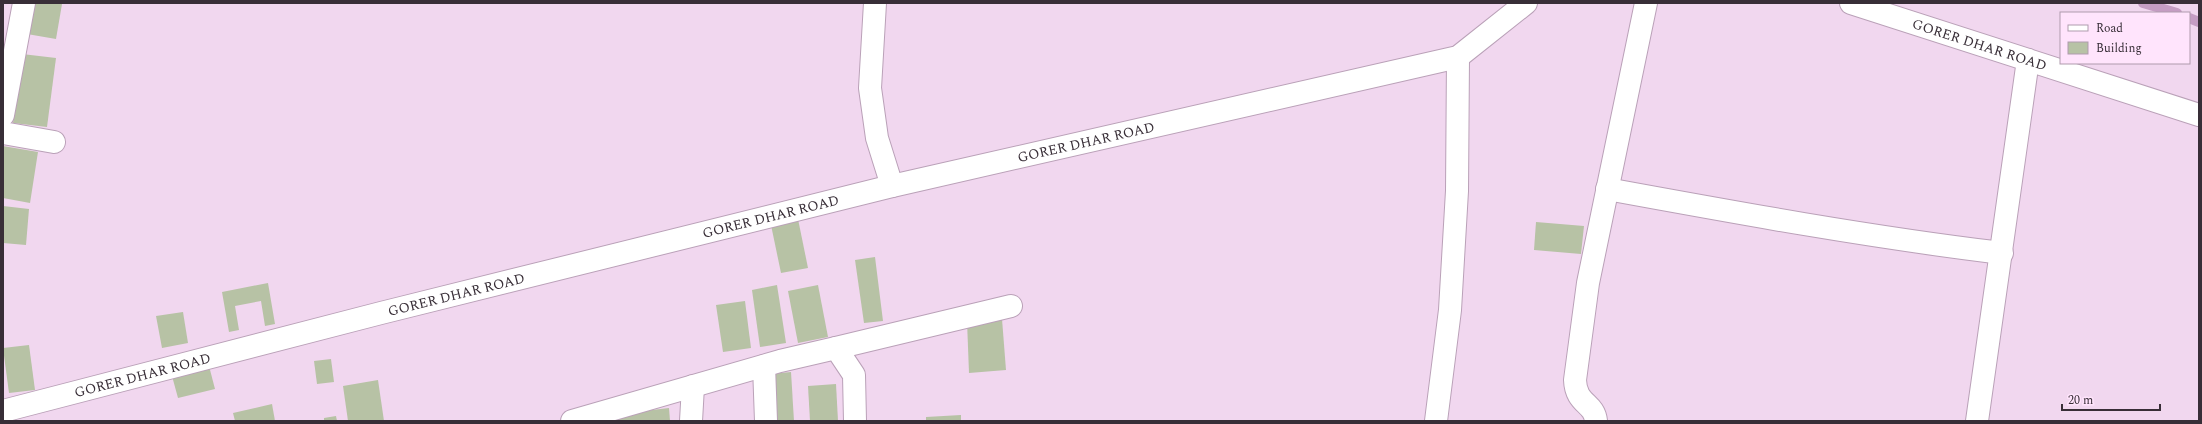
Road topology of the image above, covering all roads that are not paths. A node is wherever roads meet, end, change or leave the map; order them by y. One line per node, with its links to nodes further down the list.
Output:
1 (24, 3): 8 (street)
2 (875, 3): 12 (street)
3 (1526, 3): 6 (street, GORER DHAR ROAD)
4 (1646, 3): 13 (street)
5 (1851, 3): 7 (street, GORER DHAR ROAD)
6 (1458, 58): 12 (street, GORER DHAR ROAD); 24 (street)
7 (2028, 60): 9 (street, GORER DHAR ROAD); 14 (street)
8 (3, 115)
9 (2199, 115)
10 (3, 133): 11 (street)
11 (54, 142)
12 (892, 186): 19 (street, GORER DHAR ROAD)
13 (1607, 189): 14 (street); 25 (street)
14 (2002, 253): 26 (street)
15 (1011, 306): 16 (street)
16 (836, 348): 17 (street); 23 (street)
17 (764, 366): 18 (street); 22 (street)
18 (693, 386): 20 (street); 21 (street)
19 (3, 411)
20 (572, 421)
21 (691, 421)
22 (766, 421)
23 (855, 421)
24 (1436, 421)
25 (1596, 421)
26 (1977, 421)

